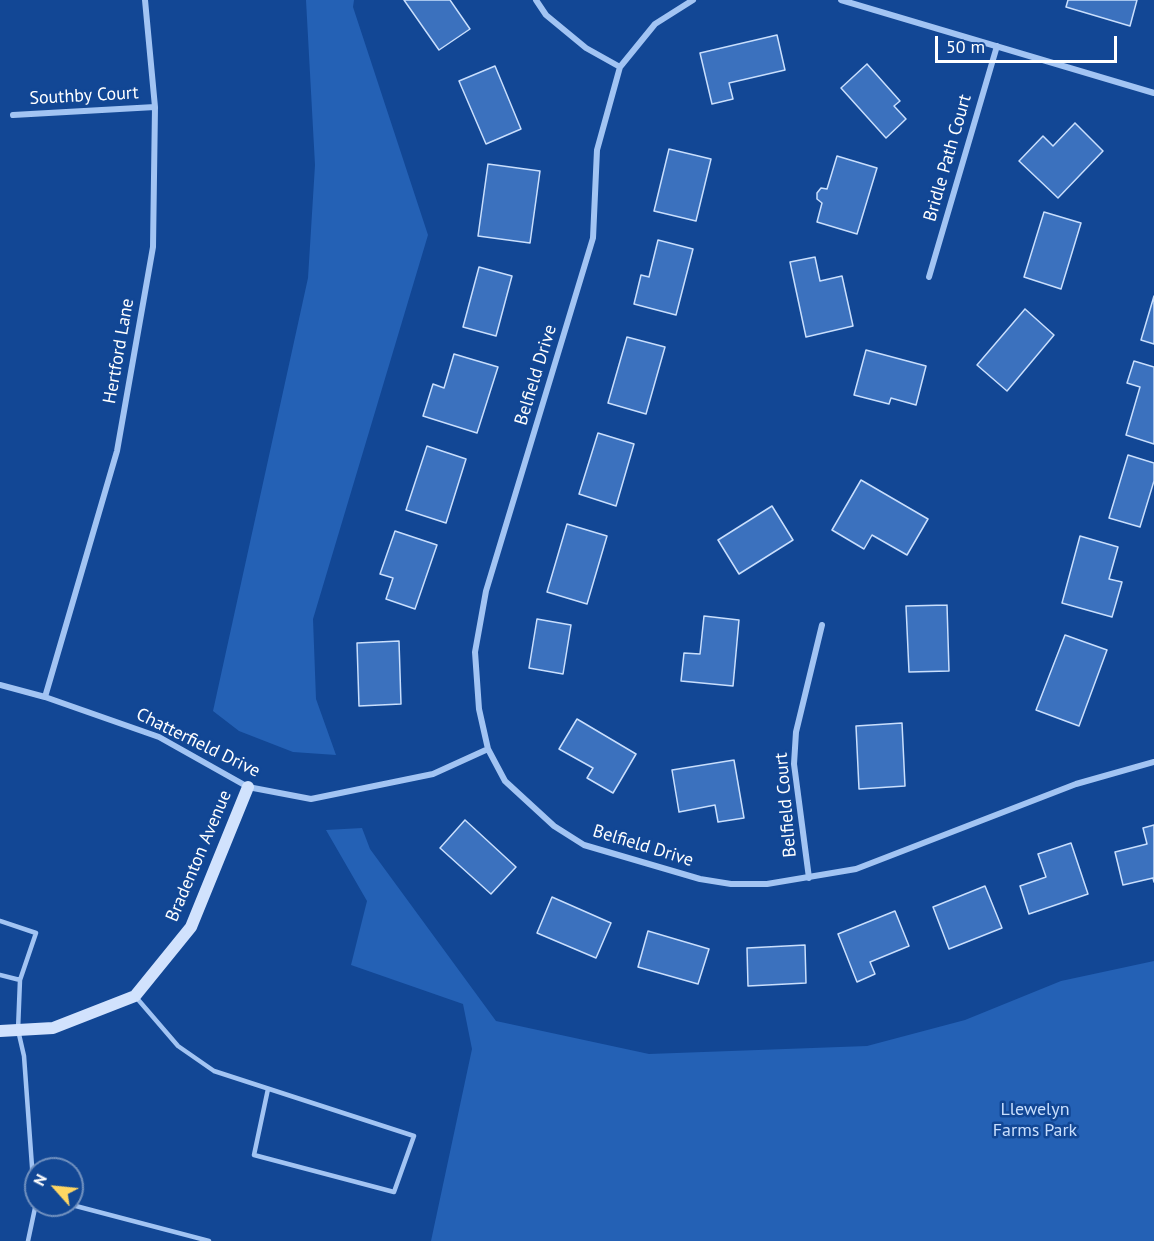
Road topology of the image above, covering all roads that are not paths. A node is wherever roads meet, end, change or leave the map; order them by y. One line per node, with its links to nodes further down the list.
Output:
1 (145, 0): 8 (street, Hertford Lane)
2 (536, 0): 6 (street)
3 (693, 0): 6 (street)
4 (841, 0): 5 (street)
5 (996, 46): 7 (street); 10 (street, Bridle Path Court)
6 (620, 67): 14 (street, Belfield Drive)
7 (1154, 93)
8 (155, 107): 9 (street, Southby Court); 13 (street, Hertford Lane)
9 (13, 115)
10 (929, 277)
11 (822, 625): 17 (street, Belfield Court)
12 (0, 685): 13 (street, Chatterfield Drive)
13 (45, 697): 16 (street, Chatterfield Drive)
14 (488, 749): 16 (street, Chatterfield Drive); 17 (street, Belfield Drive)
15 (1154, 762): 17 (street, Belfield Drive)
16 (248, 787): 21 (street, Bradenton Avenue)
17 (809, 878)
18 (0, 921): 20 (lane)
19 (0, 975): 20 (lane)
20 (20, 980): 22 (lane)
21 (135, 996): 22 (street, Bradenton Avenue); 24 (lane)
22 (18, 1030): 23 (street, Bradenton Avenue); 25 (lane)
23 (0, 1031)
24 (268, 1089): 24 (lane)
25 (32, 1157)
26 (84, 1208): 29 (lane)
27 (33, 1217): 28 (lane)
28 (28, 1241)
29 (209, 1241)

